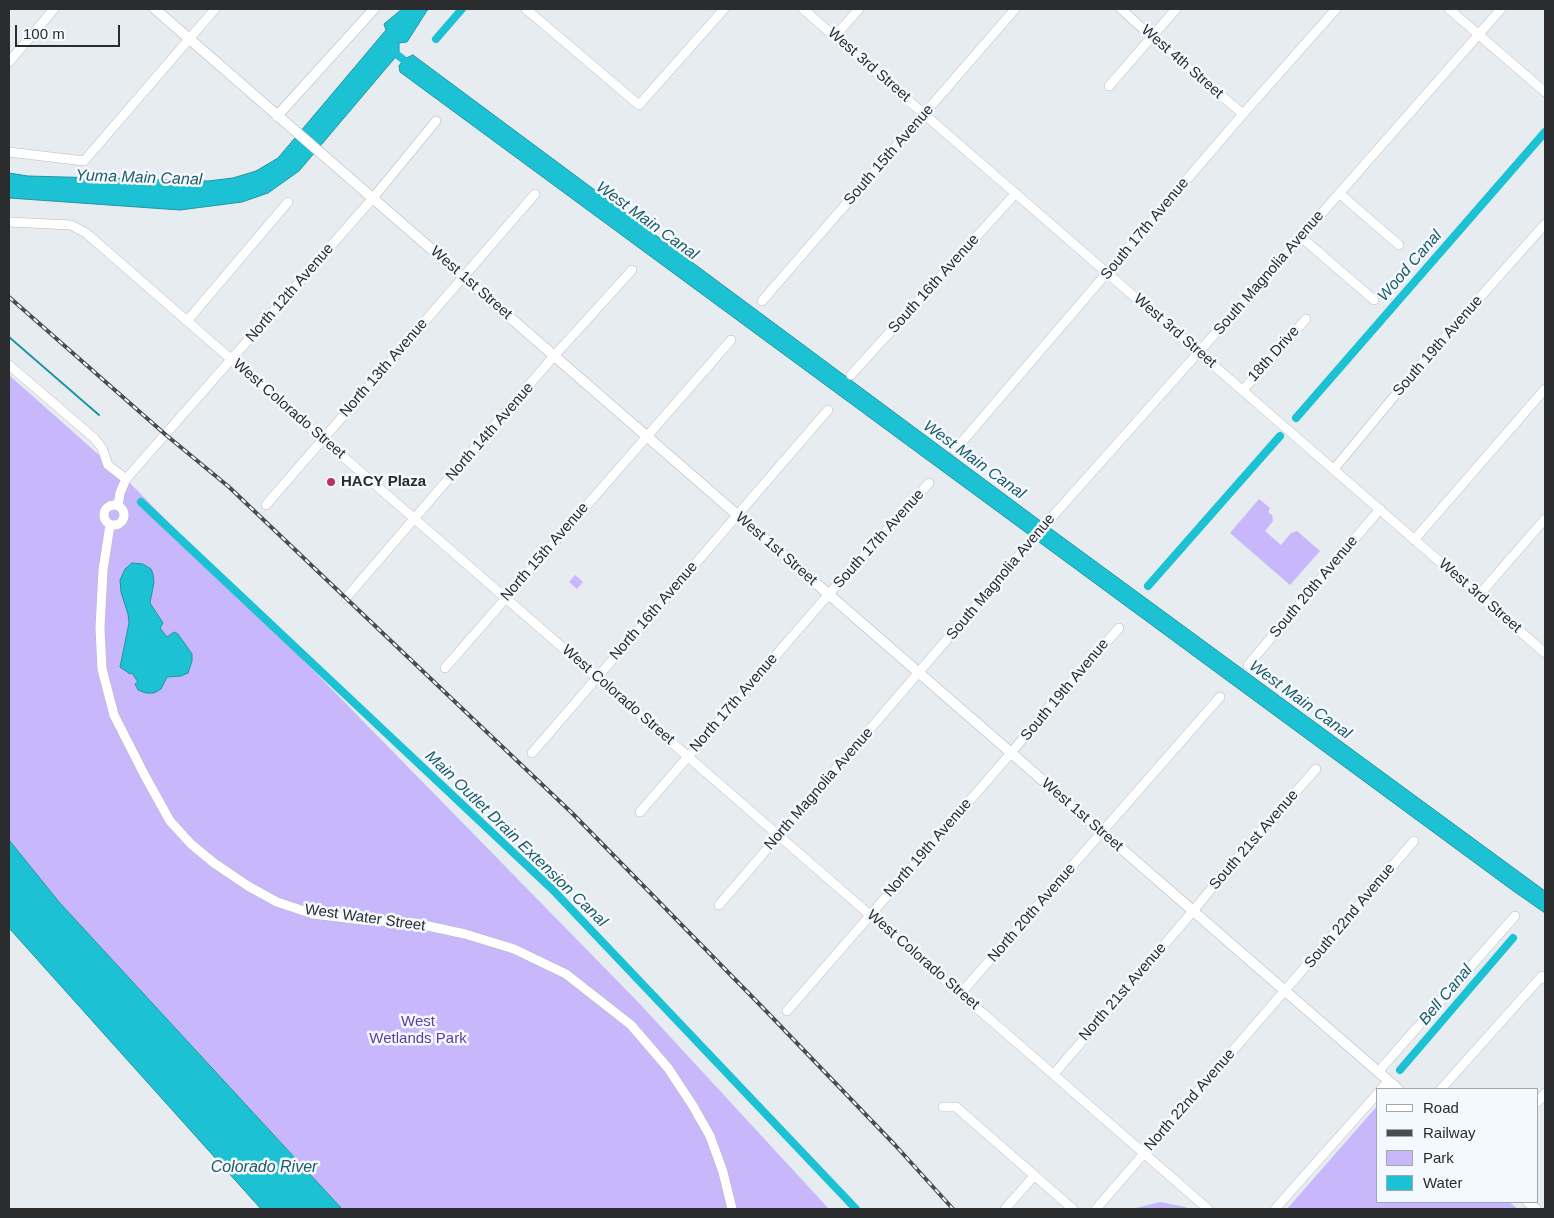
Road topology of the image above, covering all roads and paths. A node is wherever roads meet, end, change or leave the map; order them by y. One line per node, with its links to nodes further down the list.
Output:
1 (54, 9): 19 (street)
2 (154, 9): 18 (main road, West 1st Street)
3 (215, 9): 18 (street)
4 (374, 9): 24 (main road)
5 (526, 9): 6 (street)
6 (724, 9)
7 (803, 9): 16 (street, West 3rd Street)
8 (859, 9): 16 (street)
9 (1015, 9): 22 (street, South 15th Avenue)
10 (1121, 9): 17 (street, West 4th Street)
11 (1176, 9): 17 (street)
12 (1336, 9): 23 (street, South 17th Avenue)
13 (1449, 9): 15 (street)
14 (1501, 9): 15 (street, South Magnolia Avenue)
15 (1478, 34): 21 (street); 28 (street, South Magnolia Avenue)
16 (835, 36): 22 (street, West 3rd Street)
17 (1152, 37): 20 (street); 23 (street, West 4th Street)
18 (189, 38): 24 (main road, West 1st Street); 26 (street)
19 (9, 62)
20 (1110, 86)
21 (1545, 92)
22 (924, 114): 27 (street, West 3rd Street); 40 (street, South 15th Avenue)
23 (1243, 114): 37 (street, South 17th Avenue)
24 (277, 116): 30 (main road, West 1st Street)
25 (436, 121): 30 (street, North 12th Avenue)
26 (9, 152)
27 (1016, 193): 37 (street, West 3rd Street); 48 (street, South 16th Avenue)
28 (1339, 193): 34 (street, South Magnolia Avenue); 35 (street)
29 (535, 194): 38 (street, North 13th Avenue)
30 (372, 198): 38 (main road, West 1st Street); 46 (street, North 12th Avenue)
31 (288, 202): 42 (street)
32 (9, 222): 42 (street, West Colorado Street)
33 (1545, 224): 55 (street, South 19th Avenue)
34 (1302, 237): 39 (street); 44 (street, South Magnolia Avenue)
35 (1399, 245)
36 (632, 270): 45 (street, North 14th Avenue)
37 (1108, 273): 44 (street, West 3rd Street); 54 (street, South 17th Avenue)
38 (463, 276): 45 (main road, West 1st Street); 53 (street, North 13th Avenue)
39 (1374, 300)
40 (762, 301)
41 (1306, 319): 50 (street, 18th Drive)
42 (187, 320): 46 (street, West Colorado Street)
43 (731, 340): 52 (street)
44 (1199, 352): 50 (street, West 3rd Street); 74 (street, South Magnolia Avenue)
45 (554, 356): 52 (main road, West 1st Street); 62 (street, North 14th Avenue)
46 (232, 359): 53 (street, West Colorado Street); 56 (street, North 12th Avenue)
47 (9, 365): 56 (street)
48 (851, 375)
49 (1545, 389): 65 (street)
50 (1243, 390): 55 (street, West 3rd Street)
51 (828, 410): 61 (street)
52 (646, 436): 61 (main road, West 1st Street); 68 (street, North 15th Avenue)
53 (322, 438): 58 (street, North 13th Avenue); 62 (street, West Colorado Street)
54 (955, 450)
55 (1334, 469): 60 (street, West 3rd Street)
56 (126, 480): 59 (street, North 12th Avenue)
57 (928, 483): 66 (street, South 17th Avenue)
58 (266, 505)
59 (118, 506): 64 (street); 64 (street)
60 (1380, 509): 65 (street, West 3rd Street); 72 (street, South 20th Avenue)
61 (738, 516): 66 (main road, West 1st Street); 75 (street, North 16th Avenue)
62 (415, 519): 68 (street, West Colorado Street); 69 (street, North 14th Avenue)
63 (1545, 519): 67 (street)
64 (110, 525): 103 (street, West Water Street)
65 (1414, 540): 67 (street, West 3rd Street)
66 (829, 594): 74 (main road, West 1st Street); 79 (street, North 17th Avenue)
67 (1479, 595): 71 (street, West 3rd Street)
68 (505, 597): 73 (street, North 15th Avenue); 75 (street, West Colorado Street)
69 (346, 598)
70 (1118, 628): 78 (street, South 19th Avenue)
71 (1545, 653)
72 (1248, 665)
73 (445, 668)
74 (919, 673): 78 (main road, West 1st Street); 83 (street, North Magnolia Avenue)
75 (597, 676): 77 (street, North 16th Avenue); 79 (street, West Colorado Street)
76 (1220, 697): 82 (street)
77 (532, 752)
78 (1012, 753): 82 (main road, West 1st Street); 87 (street, North 19th Avenue)
79 (688, 756): 81 (street, North 17th Avenue); 83 (street, West Colorado Street)
80 (1316, 769): 86 (street, South 21st Avenue)
81 (640, 812)
82 (1103, 832): 86 (main road, West 1st Street); 91 (street, North 20th Avenue)
83 (780, 836): 85 (street, North Magnolia Avenue); 87 (street, West Colorado Street)
84 (1414, 841): 90 (street, South 22nd Avenue)
85 (719, 905)
86 (1193, 911): 90 (main road, West 1st Street); 94 (street, North 21st Avenue)
87 (870, 914): 91 (street, West Colorado Street); 92 (street, North 19th Avenue)
88 (1515, 916): 93 (street)
89 (1543, 978): 98 (street)
90 (1286, 991): 93 (main road, West 1st Street); 101 (street, North 22nd Avenue)
91 (961, 993): 94 (street, West Colorado Street)
92 (787, 1011)
93 (1378, 1072): 95 (main road, West 1st Street)
94 (1054, 1074): 101 (street, West Colorado Street)
95 (1389, 1081): 96 (street); 97 (main road, West 1st Street)
96 (1382, 1088)
97 (1397, 1088)
98 (1442, 1088)
99 (1376, 1095): 108 (street)
100 (942, 1107): 102 (street)
101 (1144, 1152): 106 (street, North 22nd Avenue); 107 (street, West Colorado Street)
102 (1034, 1176): 104 (street); 105 (street)
103 (732, 1209)
104 (1005, 1209)
105 (1073, 1209)
106 (1096, 1209)
107 (1208, 1209)
108 (1275, 1209)

